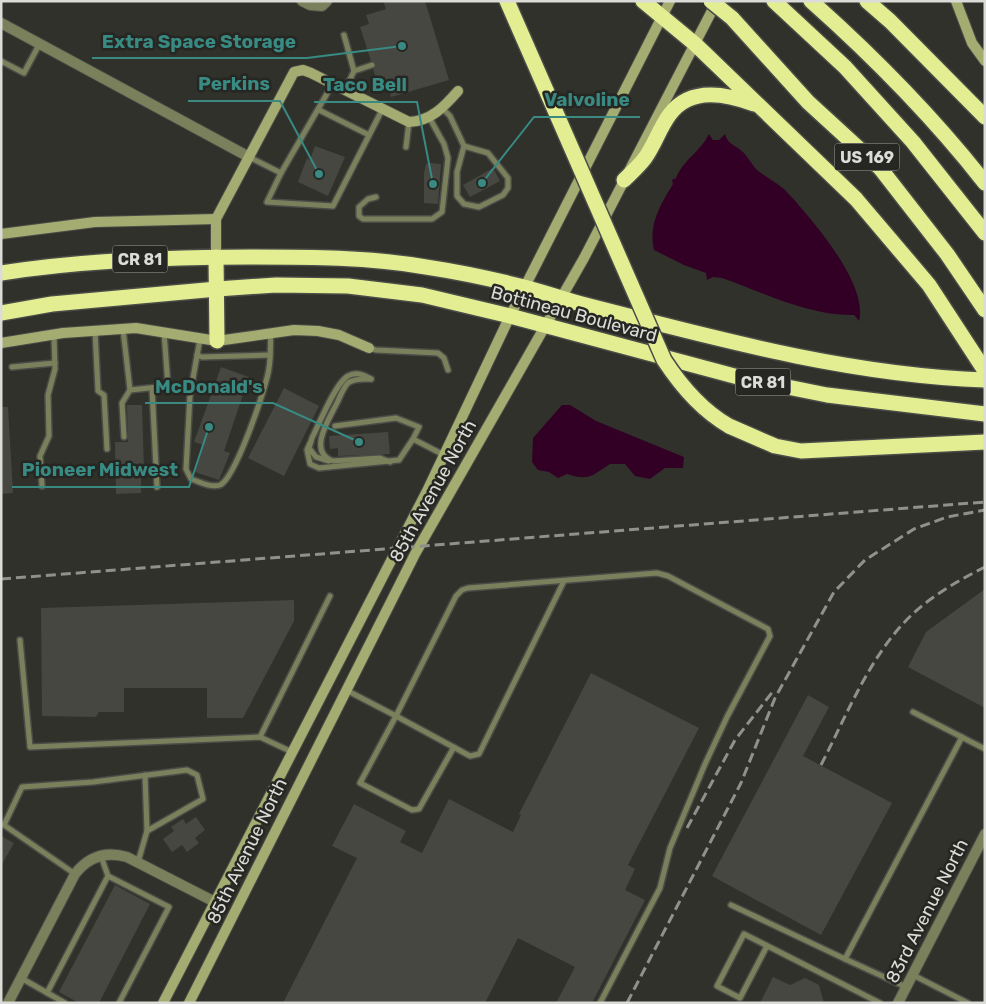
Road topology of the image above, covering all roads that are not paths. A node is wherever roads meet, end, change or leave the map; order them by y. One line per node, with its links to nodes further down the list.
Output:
1 (302, 1): 11 (street)
2 (507, 1): 73 (highway, bridge)
3 (642, 1): 12 (highway)
4 (670, 1): 12 (main road, 85th Avenue North)
5 (710, 1): 47 (highway, US 169, bridge)
6 (717, 1): 16 (main road, 85th Avenue North)
7 (774, 1): 40 (highway, US 169)
8 (811, 1): 37 (highway)
9 (867, 1): 29 (highway)
10 (956, 1): 18 (main road)
11 (325, 4)
12 (662, 17): 16 (highway); 44 (main road, 85th Avenue North)
13 (1, 24): 15 (street)
14 (344, 35): 20 (lane)
15 (40, 44): 17 (lane); 34 (street)
16 (695, 44): 24 (highway); 36 (main road, 85th Avenue North)
17 (1, 61)
18 (985, 61)
19 (372, 65): 20 (lane)
20 (354, 71): 22 (lane)
21 (332, 85): 22 (main road); 26 (lane); 34 (main road)
22 (344, 90): 27 (main road)
23 (458, 92): 25 (main road)
24 (760, 107): 36 (highway); 65 (highway)
25 (443, 109): 28 (main road); 32 (lane)
26 (319, 110): 31 (lane); 35 (lane)
27 (382, 110): 30 (main road); 31 (lane)
28 (429, 117): 30 (main road); 38 (lane)
29 (985, 117)
30 (409, 122): 33 (lane)
31 (368, 135): 35 (lane)
32 (464, 146): 32 (lane)
33 (406, 147)
34 (249, 157): 35 (lane); 39 (main road)
35 (281, 174)
36 (624, 180): 46 (main road, 85th Avenue North)
37 (985, 184)
38 (376, 197)
39 (216, 219): 41 (main road); 42 (main road)
40 (985, 233)
41 (1, 234)
42 (216, 257): 43 (highway, CR 81); 44 (highway, Bottineau Boulevard / CR 81); 45 (highway)
43 (1, 273)
44 (525, 287): 46 (highway, Bottineau Boulevard / CR 81); 49 (main road, 85th Avenue North)
45 (216, 290): 48 (highway, Bottineau Boulevard / CR 81); 49 (highway, Bottineau Boulevard / CR 81); 57 (highway)
46 (561, 298): 50 (main road, 85th Avenue North); 66 (highway, Bottineau Boulevard / CR 81)
47 (985, 310)
48 (1, 313)
49 (510, 316): 50 (highway, Bottineau Boulevard / CR 81); 76 (main road, 85th Avenue North)
50 (546, 326): 69 (highway, Bottineau Boulevard / CR 81); 85 (main road, 85th Avenue North)
51 (123, 328): 52 (main road); 53 (main road); 68 (lane)
52 (95, 330): 55 (main road); 75 (lane)
53 (164, 332): 56 (main road); 67 (lane)
54 (271, 333): 57 (main road); 59 (main road); 61 (lane)
55 (54, 334): 58 (main road); 62 (lane)
56 (200, 339): 57 (main road); 60 (lane)
57 (217, 341)
58 (1, 343)
59 (369, 348): 64 (lane)
60 (198, 355): 61 (lane); 61 (lane)
61 (270, 355)
62 (55, 363): 63 (lane); 79 (lane)
63 (12, 367)
64 (448, 370)
65 (985, 371)
66 (985, 380)
67 (152, 388): 68 (lane); 80 (lane)
68 (130, 390): 71 (lane)
69 (985, 414)
70 (336, 426): 72 (lane)
71 (124, 437)
72 (413, 439): 76 (lane); 78 (lane)
73 (985, 442)
74 (310, 443): 77 (lane); 77 (lane); 78 (lane)
75 (107, 449)
76 (445, 455): 84 (main road, 85th Avenue North)
77 (333, 461): 78 (lane)
78 (390, 462)
79 (42, 486)
80 (157, 487)
81 (564, 581): 87 (lane); 90 (lane); 114 (lane)
82 (330, 596): 88 (lane)
83 (20, 640): 88 (lane)
84 (329, 681): 85 (main road); 92 (main road, 85th Avenue North)
85 (346, 690): 87 (lane); 93 (main road, 85th Avenue North)
86 (913, 712): 89 (lane)
87 (396, 716): 90 (lane); 90 (lane)
88 (260, 737): 92 (lane)
89 (962, 737): 91 (lane); 104 (lane)
90 (454, 747)
91 (985, 749)
92 (292, 752): 93 (main road); 101 (main road, 85th Avenue North)
93 (309, 761): 113 (main road, 85th Avenue North)
94 (144, 775): 95 (lane); 95 (lane); 99 (lane)
95 (147, 832): 98 (lane)
96 (985, 834): 105 (street, 83rd Avenue North)
97 (101, 855): 98 (street); 99 (street); 100 (lane)
98 (138, 862): 101 (street)
99 (75, 874): 106 (street)
100 (108, 876): 108 (lane); 111 (lane)
101 (215, 902): 112 (main road, 85th Avenue North)
102 (731, 905): 104 (lane)
103 (767, 946): 103 (lane); 115 (lane)
104 (845, 959): 107 (lane)
105 (913, 976): 107 (street, 83rd Avenue North); 117 (lane)
106 (21, 978): 108 (lane); 109 (street)
107 (906, 987): 116 (street, 83rd Avenue North)
108 (47, 993): 110 (lane)
109 (11, 1002)
110 (65, 1003)
111 (119, 1003)
112 (163, 1003)
113 (189, 1003)
114 (600, 1003)
115 (880, 1003)
116 (898, 1003)
117 (968, 1003)

